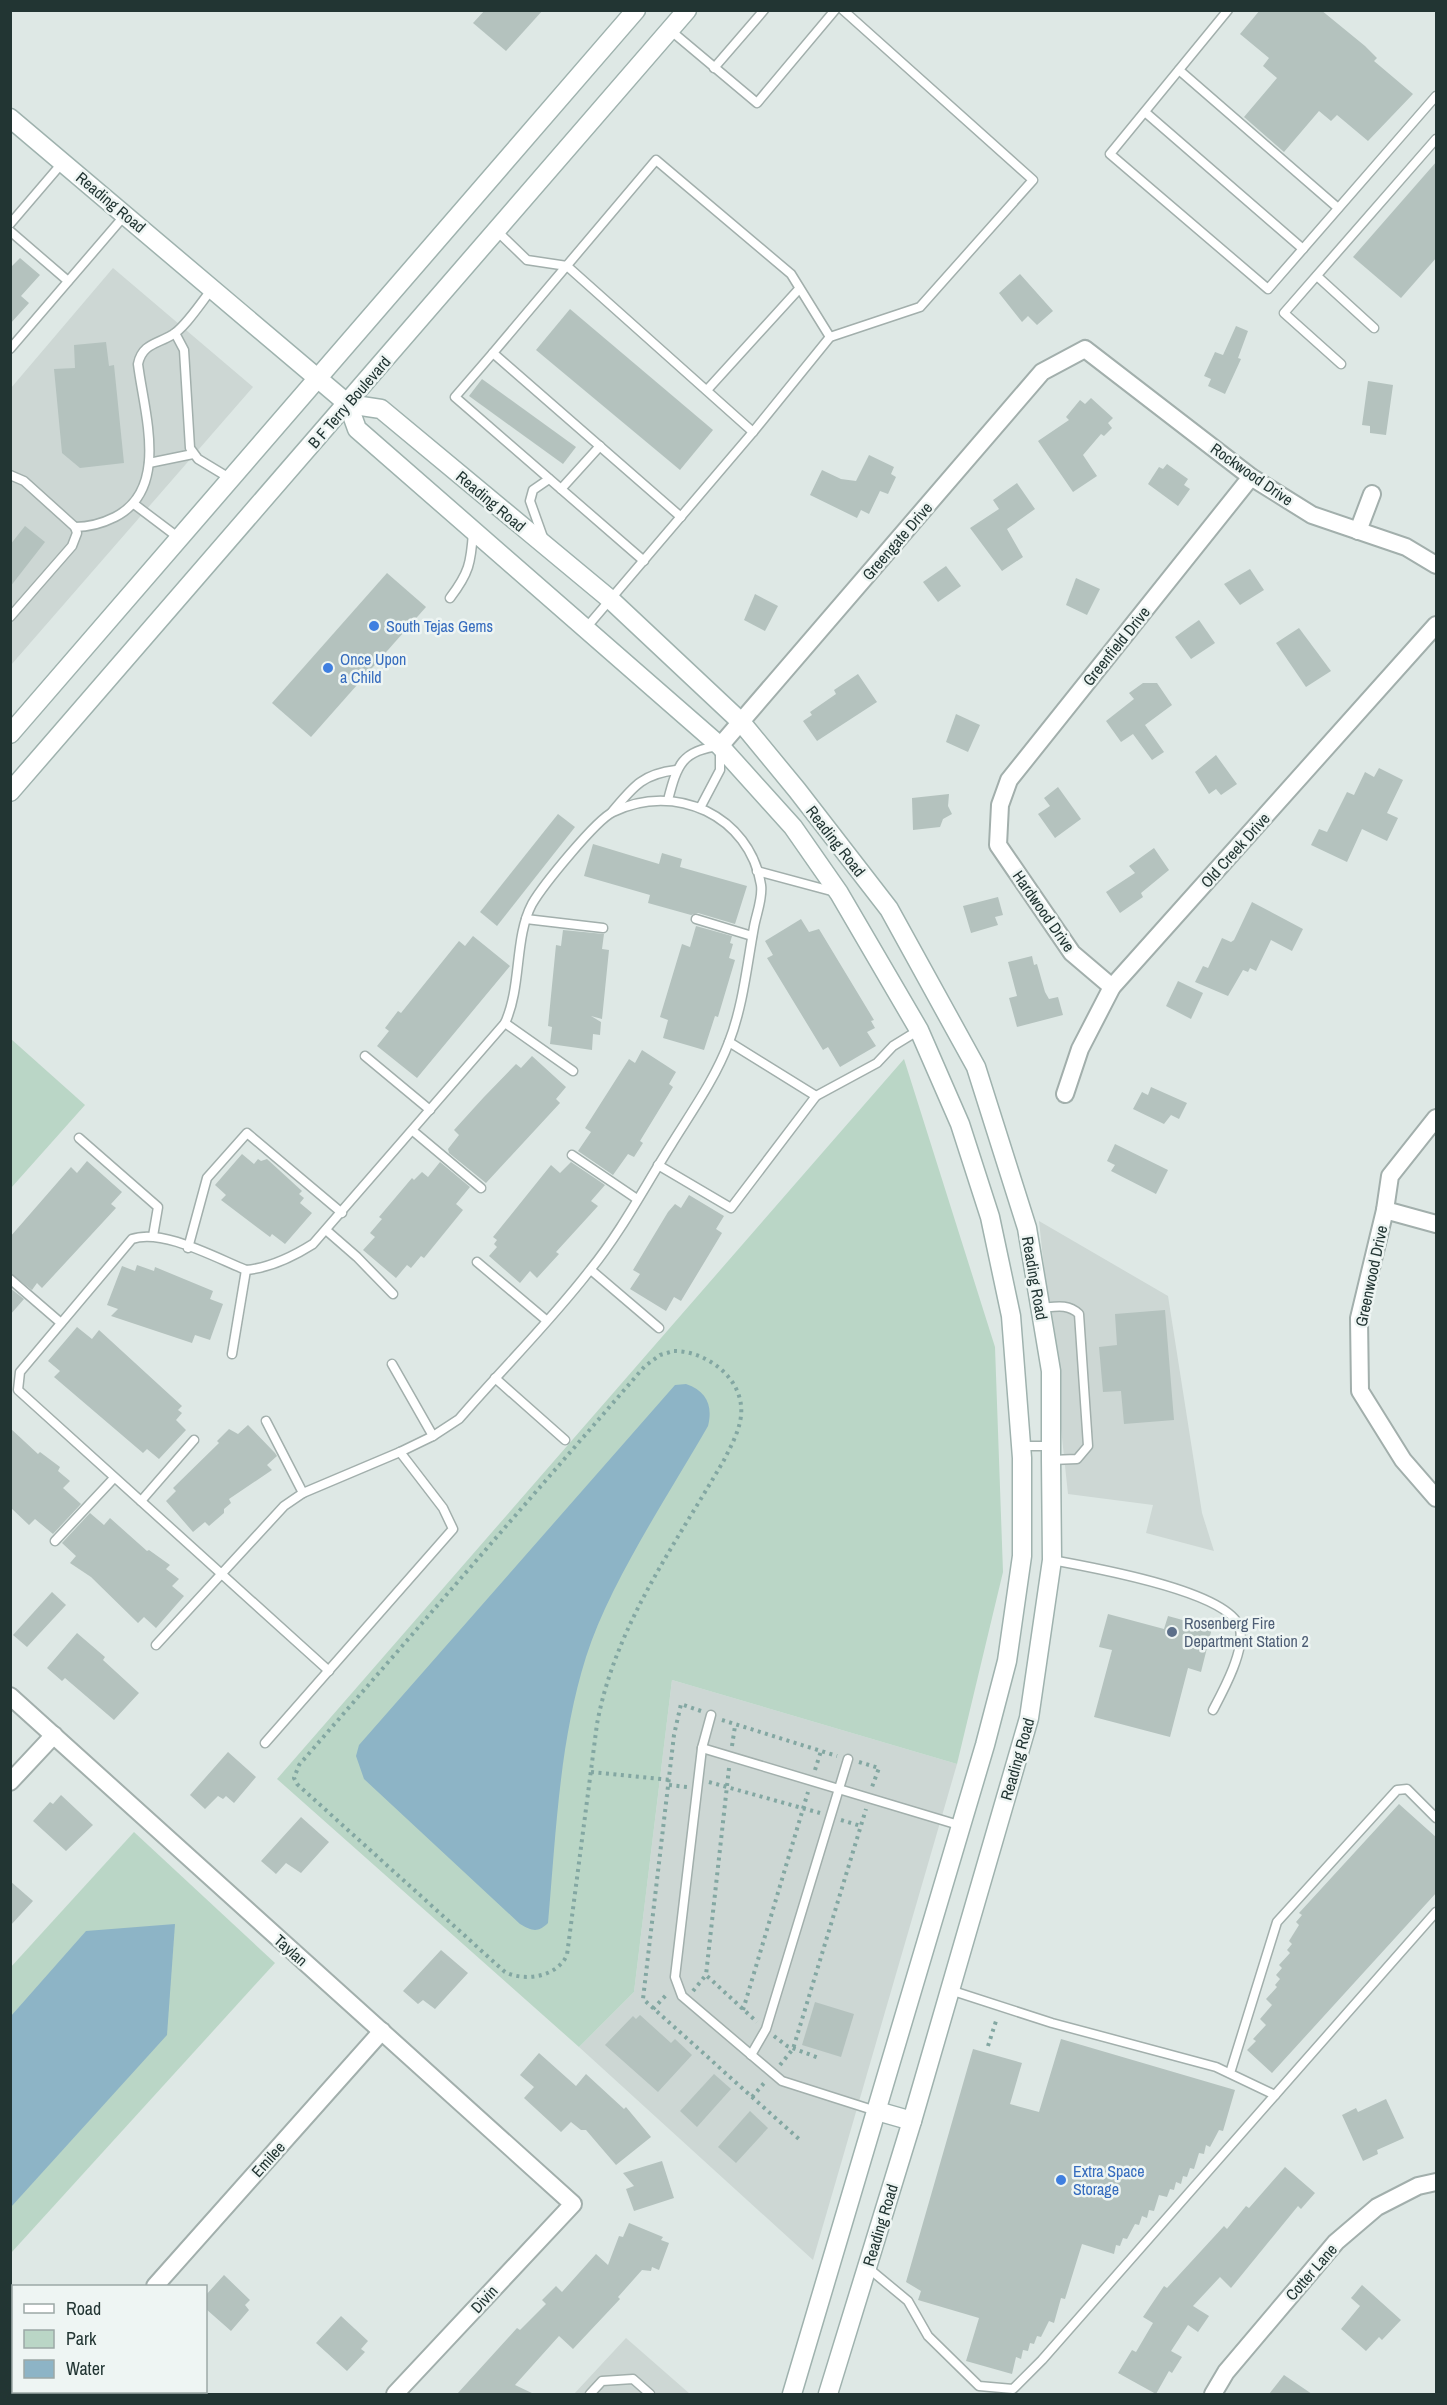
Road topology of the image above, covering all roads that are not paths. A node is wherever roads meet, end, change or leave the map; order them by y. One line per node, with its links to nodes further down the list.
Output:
1 (636, 10): 33 (main road)
2 (687, 10): 7 (main road, B F Terry Boulevard)
3 (764, 10): 8 (lane)
4 (835, 10): 8 (lane)
5 (843, 10): 28 (lane)
6 (1228, 10): 9 (lane)
7 (670, 30): 8 (lane); 19 (main road, B F Terry Boulevard)
8 (714, 68)
9 (1179, 70): 11 (lane); 15 (lane)
10 (1437, 96): 15 (lane)
11 (1144, 112): 20 (lane); 20 (lane)
12 (10, 118): 14 (main road, Reading Road)
13 (1437, 139): 22 (lane)
14 (63, 162): 16 (main road, Reading Road); 17 (lane)
15 (1338, 208): 20 (lane)
16 (126, 214): 23 (lane); 24 (main road, Reading Road)
17 (10, 225)
18 (10, 231): 23 (lane)
19 (497, 231): 21 (lane); 35 (main road, B F Terry Boulevard)
20 (1303, 249)
21 (567, 266): 25 (lane); 31 (lane); 34 (lane)
22 (1317, 276): 26 (lane); 32 (lane)
23 (68, 281): 29 (lane)
24 (212, 288): 27 (lane); 33 (main road, Reading Road)
25 (799, 289): 28 (lane); 34 (lane)
26 (1374, 327)
27 (175, 333): 38 (lane); 39 (lane)
28 (830, 337): 36 (lane)
29 (10, 349)
30 (1085, 349): 41 (street, Rockwood Drive); 60 (street, Greengate Drive)
31 (493, 353): 37 (lane); 42 (lane)
32 (1341, 364)
33 (318, 379): 35 (main road, Reading Road); 43 (main road)
34 (707, 390): 36 (lane)
35 (348, 404): 49 (main road, Reading Road); 52 (main road, Reading Road); 64 (main road, B F Terry Boulevard)
36 (753, 432): 47 (lane)
37 (600, 446): 44 (lane); 47 (lane)
38 (193, 454): 39 (lane); 43 (lane)
39 (149, 463): 46 (lane)
40 (10, 475): 48 (lane)
41 (1251, 477): 50 (street, Rockwood Drive); 68 (street, Greenfield Drive)
42 (549, 478): 44 (lane); 52 (lane)
43 (231, 479): 51 (main road)
44 (561, 489): 53 (lane)
45 (1372, 494): 50 (street)
46 (134, 504): 48 (lane); 51 (lane)
47 (681, 517): 53 (lane)
48 (75, 527): 57 (lane)
49 (473, 530): 55 (lane); 59 (main road, Reading Road)
50 (1358, 531): 54 (street, Rockwood Drive)
51 (180, 538): 61 (main road)
52 (546, 546): 56 (main road, Reading Road)
53 (644, 561): 56 (lane)
54 (1437, 565)
55 (450, 598)
56 (610, 600): 59 (lane); 60 (main road, Reading Road)
57 (10, 617)
58 (1437, 625): 75 (street, Old Creek Drive)
59 (586, 628): 62 (main road, Reading Road)
60 (741, 722): 62 (street, Greengate Drive); 102 (main road, Reading Road)
61 (10, 734)
62 (720, 746): 63 (lane); 66 (lane); 70 (main road, Reading Road)
63 (676, 770): 65 (lane); 67 (lane)
64 (10, 792)
65 (668, 800): 66 (lane); 67 (lane)
66 (700, 808): 69 (lane)
67 (612, 812): 71 (lane)
68 (999, 823): 75 (street, Hardwood Drive)
69 (757, 871): 70 (lane); 74 (lane)
70 (839, 893): 77 (main road, Reading Road)
71 (526, 919): 73 (lane); 76 (lane)
72 (696, 919): 74 (lane)
73 (603, 928)
74 (752, 936): 78 (lane)
75 (1112, 987): 81 (street, Old Creek Drive)
76 (505, 1023): 80 (lane); 83 (lane)
77 (919, 1030): 82 (lane); 114 (main road, Reading Road)
78 (729, 1042): 82 (lane); 88 (lane)
79 (365, 1056): 83 (lane)
80 (573, 1071)
81 (1065, 1094)
82 (816, 1096): 88 (lane)
83 (430, 1110): 85 (lane)
84 (1437, 1118): 91 (street, Greenwood Drive)
85 (412, 1131): 89 (lane); 92 (lane)
86 (79, 1138): 95 (lane)
87 (572, 1155): 90 (lane)
88 (658, 1165): 90 (lane)
89 (481, 1188)
90 (637, 1199): 99 (lane)
91 (1385, 1210): 93 (street); 119 (street, Greenwood Drive)
92 (342, 1213): 94 (lane); 96 (lane)
93 (1437, 1224)
94 (326, 1230): 98 (lane); 101 (lane)
95 (153, 1236): 96 (lane); 104 (lane)
96 (188, 1248): 98 (lane)
97 (477, 1262): 103 (lane)
98 (246, 1269): 106 (lane)
99 (591, 1270): 103 (lane); 105 (lane)
100 (10, 1279): 104 (lane)
101 (393, 1294)
102 (1040, 1308): 116 (main road, Reading Road); 116 (lane)
103 (546, 1320): 108 (lane)
104 (61, 1323): 109 (lane)
105 (659, 1328)
106 (232, 1353)
107 (392, 1364): 111 (lane)
108 (495, 1378): 111 (lane); 113 (lane)
109 (14, 1392): 117 (lane)
110 (266, 1421): 118 (lane)
111 (434, 1436): 115 (lane)
112 (194, 1440): 120 (lane)
113 (565, 1440)
114 (1021, 1446): 116 (lane); 136 (main road, Reading Road)
115 (400, 1452): 118 (lane); 125 (lane)
116 (1051, 1453): 122 (main road, Reading Road)
117 (114, 1478): 120 (lane); 121 (lane)
118 (303, 1493): 123 (lane)
119 (1437, 1498)
120 (141, 1501): 123 (lane)
121 (55, 1541)
122 (1052, 1560): 127 (lane); 137 (main road, Reading Road)
123 (221, 1574): 124 (lane); 125 (lane)
124 (156, 1645)
125 (329, 1671): 130 (lane)
126 (10, 1696): 129 (street, Taylan)
127 (1213, 1710)
128 (711, 1715): 131 (lane)
129 (54, 1735): 133 (street); 140 (street, Taylan)
130 (265, 1743)
131 (702, 1748): 134 (lane); 141 (lane)
132 (848, 1759): 134 (lane)
133 (10, 1782)
134 (839, 1789): 136 (lane); 141 (lane)
135 (1437, 1818): 142 (lane)
136 (963, 1826): 137 (main road); 144 (main road, Reading Road)
137 (994, 1835): 139 (main road, Reading Road)
138 (1437, 1912): 143 (lane)
139 (950, 1990): 142 (lane); 145 (main road, Reading Road)
140 (382, 2031): 147 (street, Taylan); 149 (street, Emilee)
141 (752, 2055): 144 (lane)
142 (1230, 2073): 143 (lane)
143 (1275, 2095): 148 (lane)
144 (877, 2111): 145 (main road); 153 (main road, Reading Road)
145 (912, 2121): 148 (main road, Reading Road)
146 (1437, 2182): 155 (street, Cotter Lane)
147 (573, 2204): 150 (street, Divin)
148 (867, 2266): 154 (main road, Reading Road)
149 (156, 2285)
150 (395, 2394)
151 (590, 2394): 152 (lane)
152 (650, 2394)
153 (792, 2394)
154 (828, 2394)
155 (1213, 2394)

